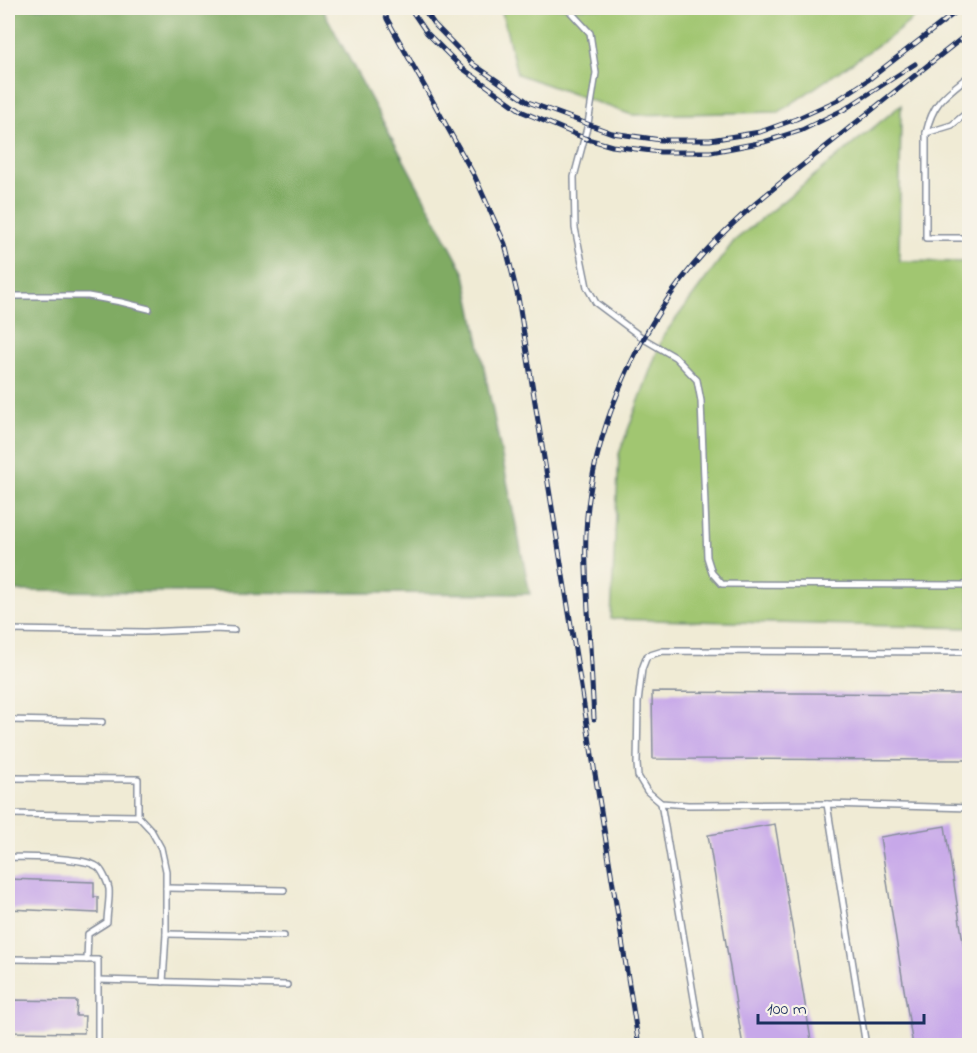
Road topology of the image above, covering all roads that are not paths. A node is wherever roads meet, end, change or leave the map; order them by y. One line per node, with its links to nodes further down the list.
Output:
1 (567, 8): 8 (lane)
2 (969, 75): 4 (lane)
3 (969, 110): 4 (lane)
4 (926, 134): 5 (lane)
5 (969, 238)
6 (8, 296): 7 (lane)
7 (149, 309)
8 (969, 585)
9 (8, 630): 10 (lane)
10 (234, 630)
11 (969, 652): 15 (lane)
12 (8, 720): 13 (lane)
13 (102, 722)
14 (8, 778): 19 (lane)
15 (661, 803): 16 (lane); 31 (lane)
16 (827, 804): 17 (lane); 32 (lane)
17 (969, 808)
18 (8, 814): 19 (lane)
19 (138, 816): 21 (lane)
20 (8, 858): 26 (lane)
21 (166, 888): 22 (lane); 23 (lane)
22 (284, 891)
23 (166, 934): 24 (lane); 28 (lane)
24 (284, 936)
25 (8, 958): 26 (lane)
26 (87, 960): 27 (lane)
27 (98, 980): 28 (lane); 30 (lane)
28 (164, 982): 29 (lane)
29 (287, 985)
30 (98, 1046)
31 (702, 1046)
32 (866, 1046)

